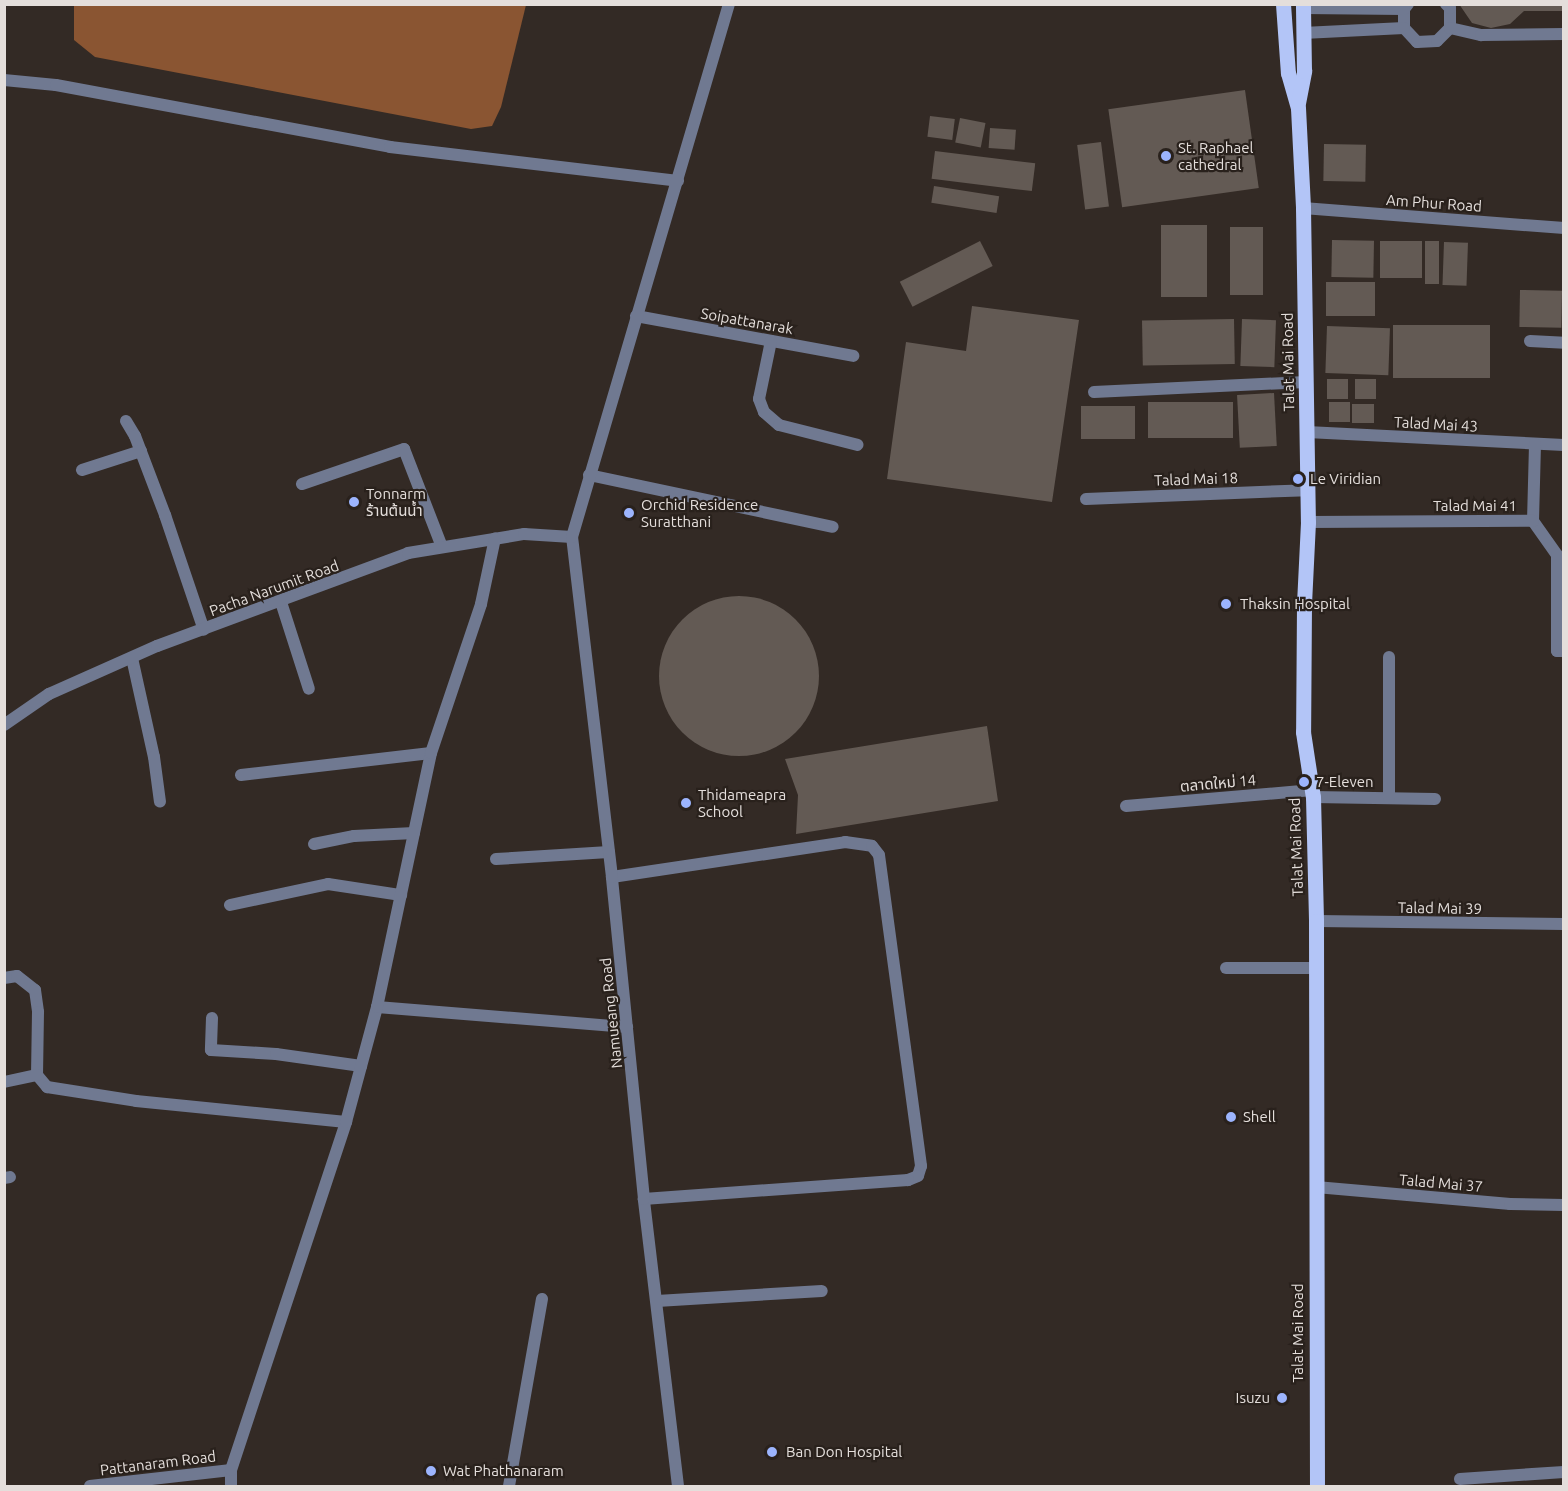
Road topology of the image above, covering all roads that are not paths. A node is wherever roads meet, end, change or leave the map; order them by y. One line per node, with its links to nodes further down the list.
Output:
1 (729, 4): 12 (street)
2 (1283, 4): 11 (main road)
3 (1446, 4): 7 (street)
4 (1303, 6): 5 (street); 8 (main road)
5 (1406, 7): 6 (street)
6 (1404, 28): 7 (street); 8 (street)
7 (1450, 28): 9 (street)
8 (1303, 33): 11 (main road)
9 (1563, 34)
10 (4, 80): 12 (street)
11 (1298, 108): 13 (main road, Talat Mai Road)
12 (678, 181): 15 (street)
13 (1303, 208): 14 (street, Am Phur Road); 20 (main road, Talat Mai Road)
14 (1563, 228)
15 (636, 316): 16 (street, Soipattanarak); 29 (street)
16 (771, 341): 19 (street, Soipattanarak); 25 (street)
17 (1530, 341): 18 (street)
18 (1563, 343)
19 (853, 356)
20 (1306, 382): 21 (street); 23 (main road, Talat Mai Road)
21 (1094, 392)
22 (126, 421): 27 (street)
23 (1307, 432): 24 (street, Talad Mai 43); 31 (main road, Talat Mai Road)
24 (1535, 444): 26 (street, Talad Mai 43); 33 (street)
25 (858, 445)
26 (1563, 445)
27 (141, 451): 28 (street); 40 (street)
28 (82, 470)
29 (589, 475): 35 (street); 36 (street)
30 (302, 484): 38 (street)
31 (1307, 489): 32 (street, Talad Mai 18); 34 (main road, Talat Mai Road)
32 (1086, 499)
33 (1533, 521): 34 (street, Talad Mai 41); 41 (street, Talad Mai 41)
34 (1308, 522): 48 (main road, Talat Mai Road)
35 (833, 527)
36 (572, 537): 37 (street, Pacha Narumit Road); 55 (street, Namueang Road)
37 (495, 538): 38 (street, Pacha Narumit Road); 46 (street)
38 (442, 546): 39 (street, Pacha Narumit Road)
39 (281, 602): 40 (street, Pacha Narumit Road); 44 (street)
40 (204, 630): 43 (street, Pacha Narumit Road)
41 (1563, 651)
42 (1389, 657): 49 (street)
43 (132, 658): 45 (street, Pacha Narumit Road); 51 (street)
44 (309, 689)
45 (5, 725)
46 (431, 753): 47 (street); 53 (street)
47 (241, 775)
48 (1312, 793): 49 (street, ตลาดใหม่ 14); 52 (street, ตลาดใหม่ 14); 60 (main road, Talat Mai Road)
49 (1389, 798): 50 (street, ตลาดใหม่ 14)
50 (1435, 799)
51 (160, 802)
52 (1126, 806)
53 (414, 833): 54 (street); 58 (street)
54 (314, 844)
55 (609, 852): 56 (street); 57 (street, Namueang Road)
56 (496, 859)
57 (612, 877): 67 (street, Namueang Road); 73 (street)
58 (401, 895): 59 (street); 65 (street)
59 (231, 904)
60 (1316, 921): 61 (street, Talad Mai 39); 63 (main road, Talat Mai Road)
61 (1563, 924)
62 (1226, 968): 63 (street)
63 (1316, 968): 72 (main road, Talat Mai Road)
64 (4, 978): 69 (street)
65 (377, 1007): 67 (street); 68 (street)
66 (212, 1018): 68 (street)
67 (627, 1027): 73 (street, Namueang Road)
68 (361, 1066): 71 (street)
69 (37, 1075): 70 (street); 71 (street)
70 (4, 1082)
71 (346, 1122): 78 (street)
72 (1316, 1187): 74 (street, Talad Mai 37); 85 (main road, Talat Mai Road)
73 (644, 1199): 77 (street, Namueang Road)
74 (1563, 1205)
75 (822, 1291): 77 (street)
76 (542, 1299): 83 (street)
77 (657, 1301): 84 (street, Namueang Road)
78 (231, 1470): 81 (street, Pattanaram Road); 82 (street)
79 (1563, 1472): 80 (street)
80 (1460, 1479)
81 (90, 1486)
82 (231, 1486)
83 (509, 1486)
84 (678, 1486)
85 (1317, 1486)

